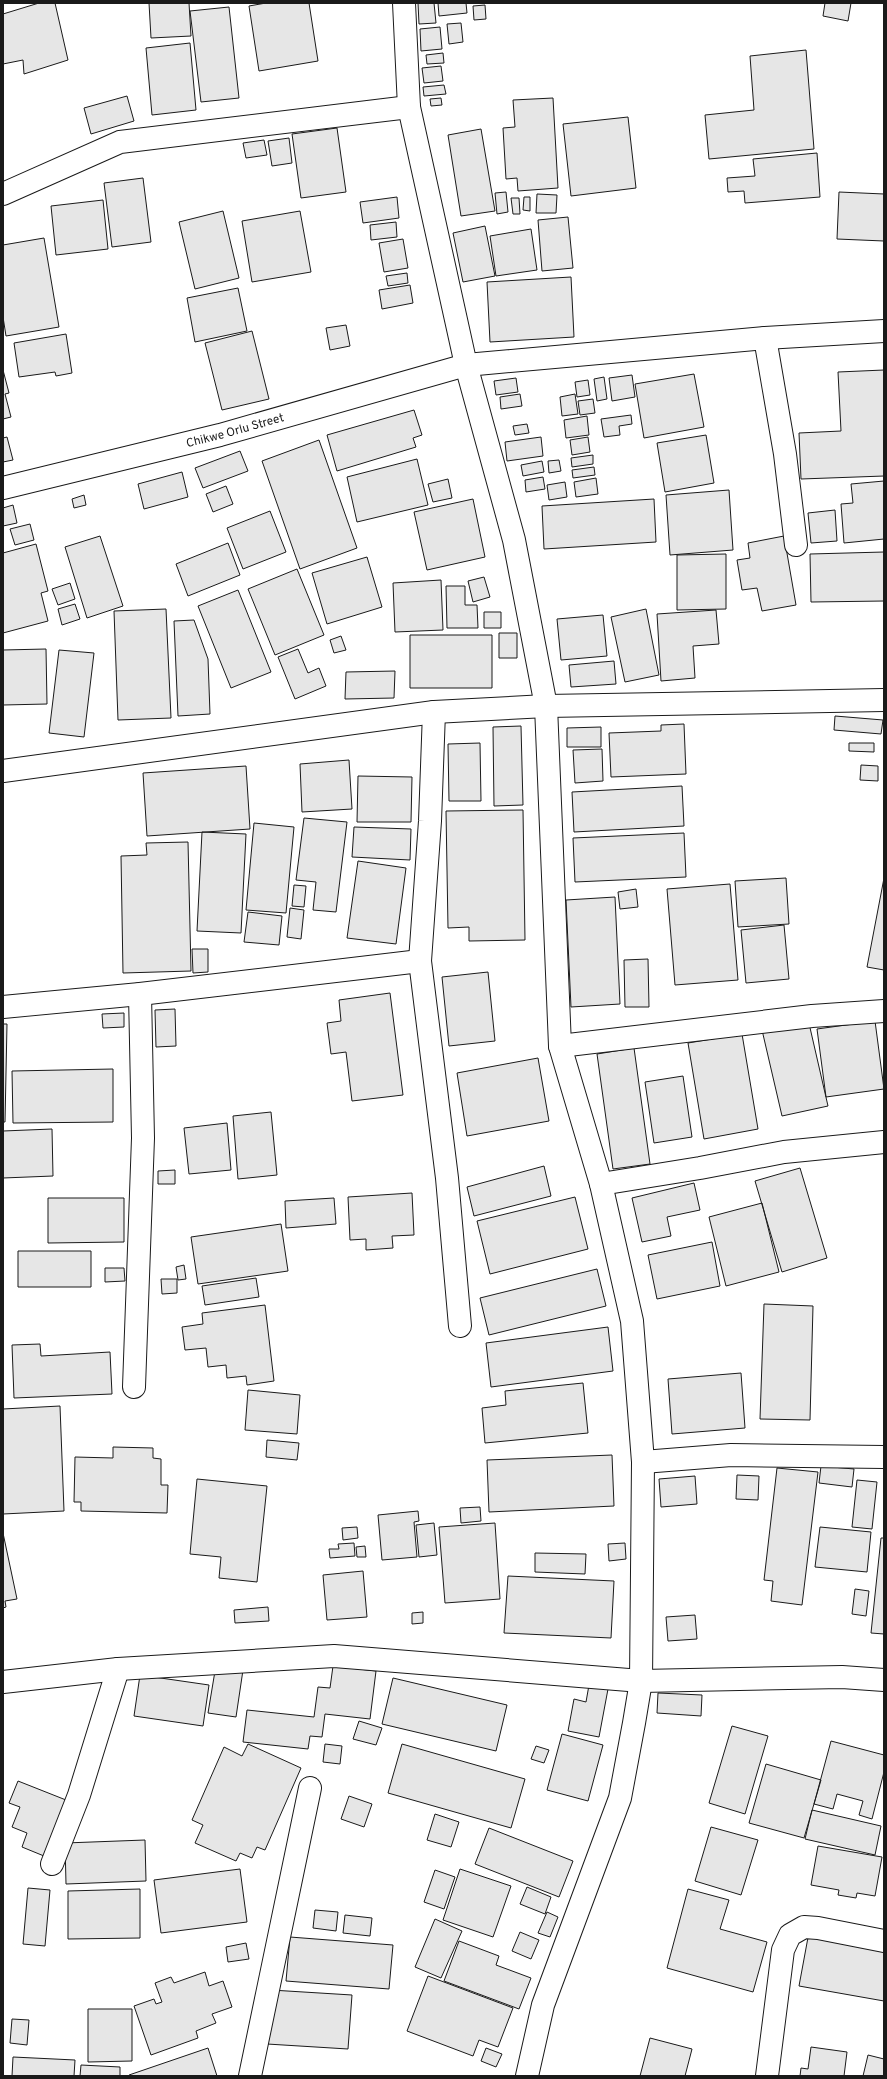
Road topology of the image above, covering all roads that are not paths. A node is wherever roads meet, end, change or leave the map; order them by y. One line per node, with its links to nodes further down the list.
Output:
1 (404, 3): 2 (street)
2 (409, 107): 3 (street); 6 (street)
3 (3, 194)
4 (884, 331): 5 (street, Chikwe Orlu Street)
5 (765, 338): 6 (street, Chikwe Orlu Street); 8 (street)
6 (466, 365): 7 (street, Chikwe Orlu Street); 10 (street)
7 (3, 488)
8 (796, 545)
9 (884, 700): 10 (street)
10 (546, 706): 11 (street); 17 (street)
11 (434, 712): 12 (street); 13 (street)
12 (3, 771)
13 (420, 961): 14 (street); 20 (street)
14 (140, 994): 15 (street); 21 (street)
15 (3, 1007)
16 (884, 1011): 17 (street)
17 (560, 1046): 19 (street)
18 (884, 1142): 19 (street)
19 (601, 1184): 23 (street)
20 (460, 1326)
21 (134, 1387)
22 (884, 1457): 23 (street)
23 (643, 1462): 26 (street)
24 (118, 1670): 26 (street); 27 (street); 29 (street)
25 (884, 1680): 26 (street)
26 (641, 1681): 32 (street)
27 (3, 1682)
28 (310, 1788): 31 (street)
29 (52, 1864)
30 (884, 1941): 33 (street)
31 (250, 2076)
32 (527, 2076)
33 (767, 2076)

